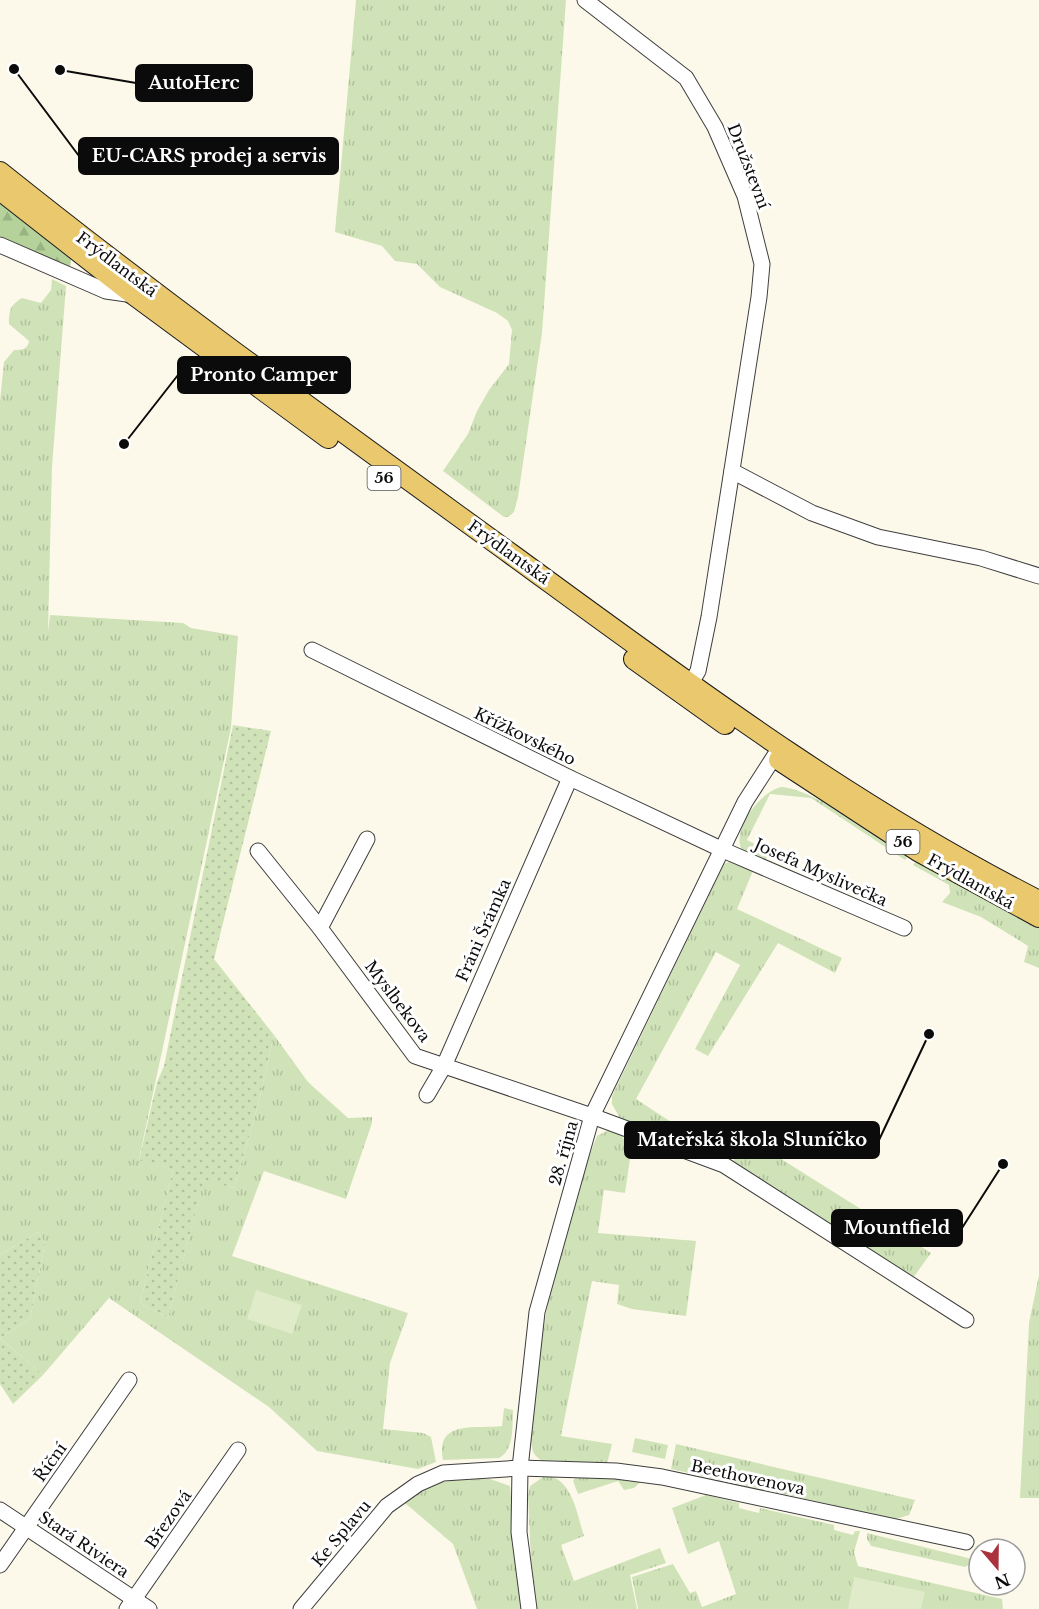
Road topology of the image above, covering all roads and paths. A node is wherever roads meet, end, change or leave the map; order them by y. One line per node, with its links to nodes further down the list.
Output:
1 (585, 0): 6 (street, Družstevní)
2 (0, 172): 9 (main road, Frýdlantská / 56)
3 (0, 190): 5 (main road, Frýdlantská / 56)
4 (0, 244): 5 (street)
5 (134, 295): 10 (main road, Frýdlantská / 56)
6 (732, 471): 7 (street); 9 (street, Družstevní)
7 (1039, 576)
8 (312, 650): 11 (street, Křížkovského)
9 (690, 683): 10 (main road, Frýdlantská / 56)
10 (777, 751): 13 (street, 28. října); 15 (main road, Frýdlantská / 56); 16 (main road, Frýdlantská / 56)
11 (570, 778): 13 (street, Křížkovského); 19 (street, Fráni Šrámka)
12 (367, 839): 17 (street)
13 (723, 850): 18 (street, Josefa Myslivečka); 21 (street, 28. října)
14 (258, 851): 17 (street, Myslbekova)
15 (1039, 902)
16 (1039, 917)
17 (321, 928): 19 (street, Myslbekova)
18 (904, 928)
19 (444, 1066): 20 (street, Fráni Šrámka); 21 (street, Myslbekova)
20 (428, 1095)
21 (592, 1116): 22 (street, Myslbekova); 25 (street, 28. října)
22 (966, 1320)
23 (129, 1380): 27 (street, Říční)
24 (238, 1450): 30 (street, Březová)
25 (520, 1468): 28 (street, Beethovenova); 32 (street, Ke Splavu); 33 (street, 28. října)
26 (0, 1510): 27 (street, Stará Riviera)
27 (26, 1527): 29 (street, Říční); 30 (street, Stará Riviera)
28 (966, 1542)
29 (0, 1565)
30 (131, 1604): 31 (street, Stará Riviera)
31 (149, 1609)
32 (301, 1609)
33 (529, 1609)

